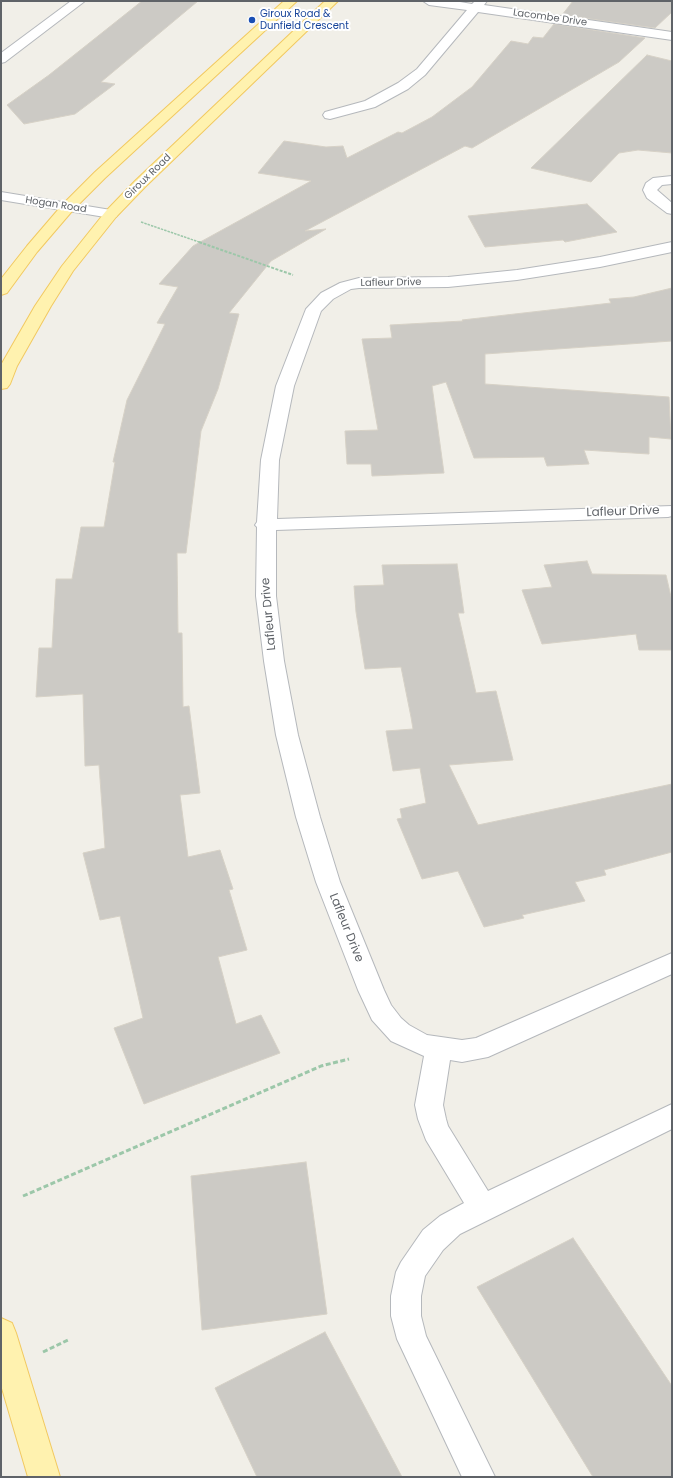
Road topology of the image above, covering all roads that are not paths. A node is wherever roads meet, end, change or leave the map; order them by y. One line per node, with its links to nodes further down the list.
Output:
1 (80, 1): 7 (street)
2 (291, 1): 11 (main road)
3 (332, 1): 13 (main road, Giroux Road)
4 (429, 1): 5 (street, Lacombe Drive)
5 (478, 4): 6 (street, Lacombe Drive); 8 (street)
6 (672, 36)
7 (1, 59)
8 (330, 115)
9 (672, 180): 12 (street)
10 (1, 196): 11 (street, Hogan Road)
11 (68, 207): 13 (street, Hogan Road); 15 (main road)
12 (672, 210)
13 (111, 214): 16 (main road, Giroux Road)
14 (672, 247): 18 (street, Lafleur Drive)
15 (1, 290)
16 (1, 384)
17 (668, 511): 18 (street, Lafleur Drive)
18 (266, 525): 20 (street, Lafleur Drive)
19 (672, 963): 20 (street, Lafleur Drive)
20 (439, 1049): 22 (street)
21 (672, 1116): 22 (street)
22 (483, 1208): 25 (street)
23 (1, 1333): 24 (main road)
24 (44, 1477)
25 (479, 1477)

